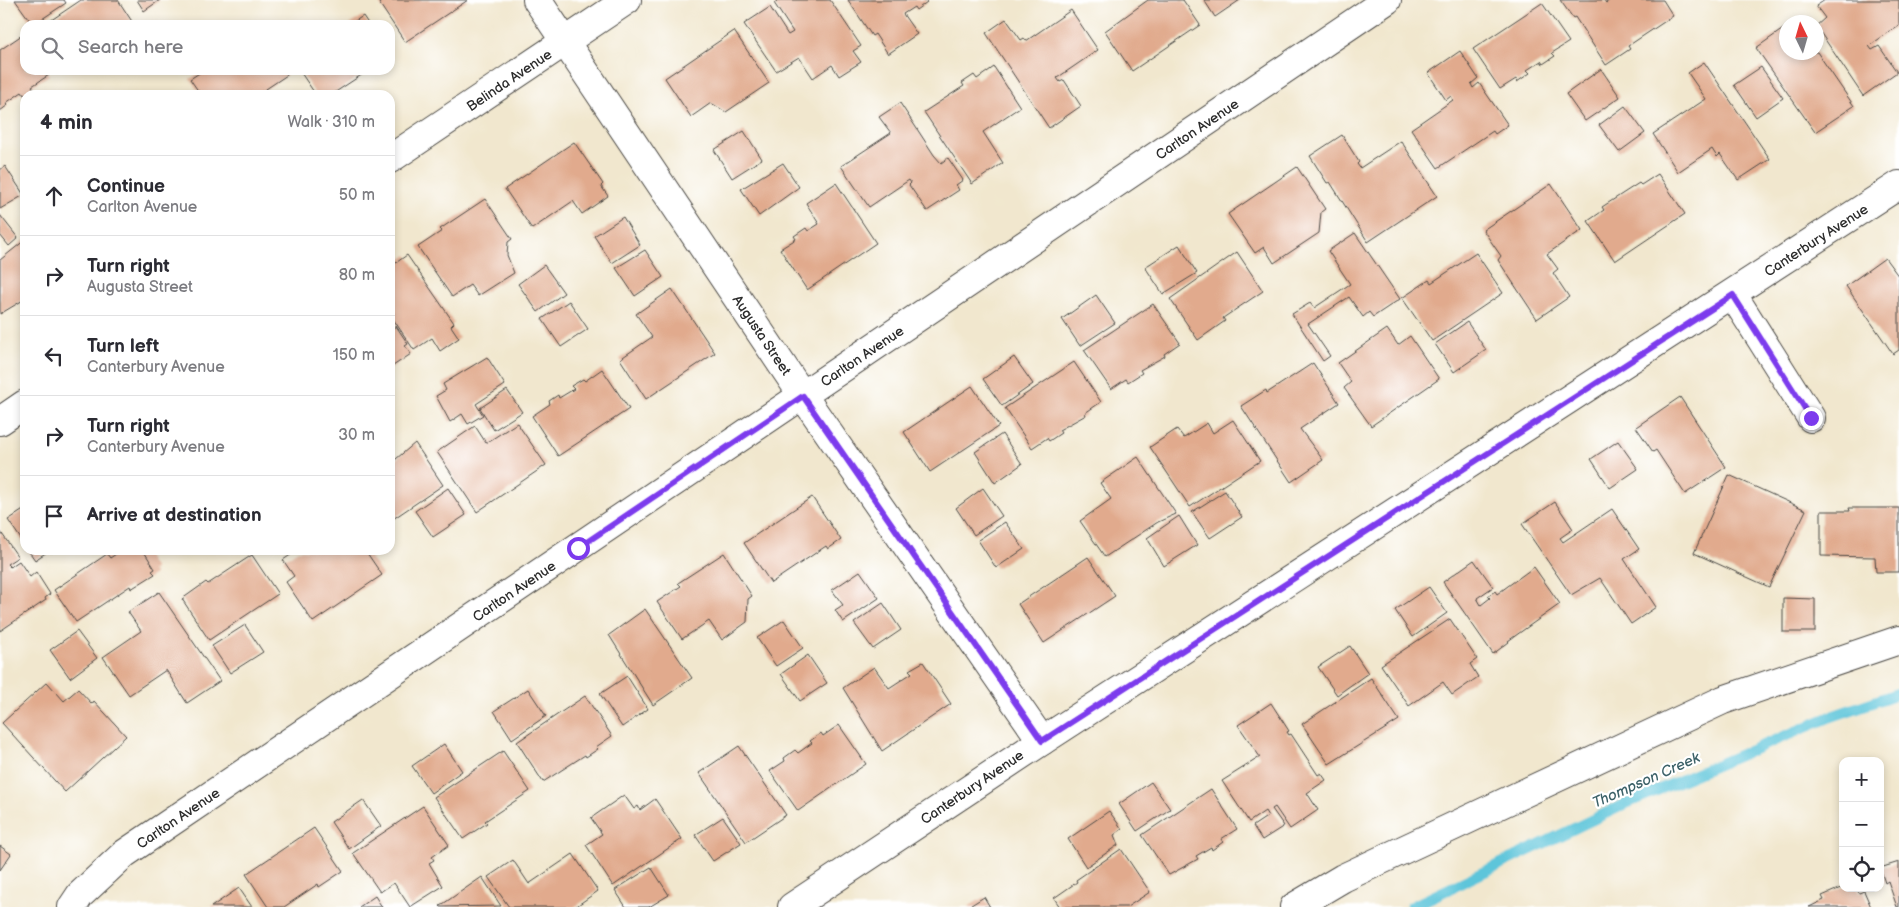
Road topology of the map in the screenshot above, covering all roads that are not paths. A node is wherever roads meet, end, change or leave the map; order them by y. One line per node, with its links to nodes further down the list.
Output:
1 (538, 0): 4 (street, Augusta Street)
2 (627, 0): 4 (street, Belinda Avenue)
3 (1387, 0): 8 (street, Carlton Avenue)
4 (566, 42): 5 (street, Belinda Avenue); 8 (street, Augusta Street)
5 (395, 156)
6 (1899, 186): 7 (street, Canterbury Avenue)
7 (1733, 295): 10 (street); 13 (street, Canterbury Avenue)
8 (803, 396): 13 (street, Augusta Street); 14 (street, Carlton Avenue)
9 (20, 407): 11 (street)
10 (1811, 418)
11 (0, 421)
12 (1899, 640): 16 (street)
13 (1042, 741): 15 (street, Canterbury Avenue)
14 (72, 907)
15 (792, 907)
16 (1294, 907)

